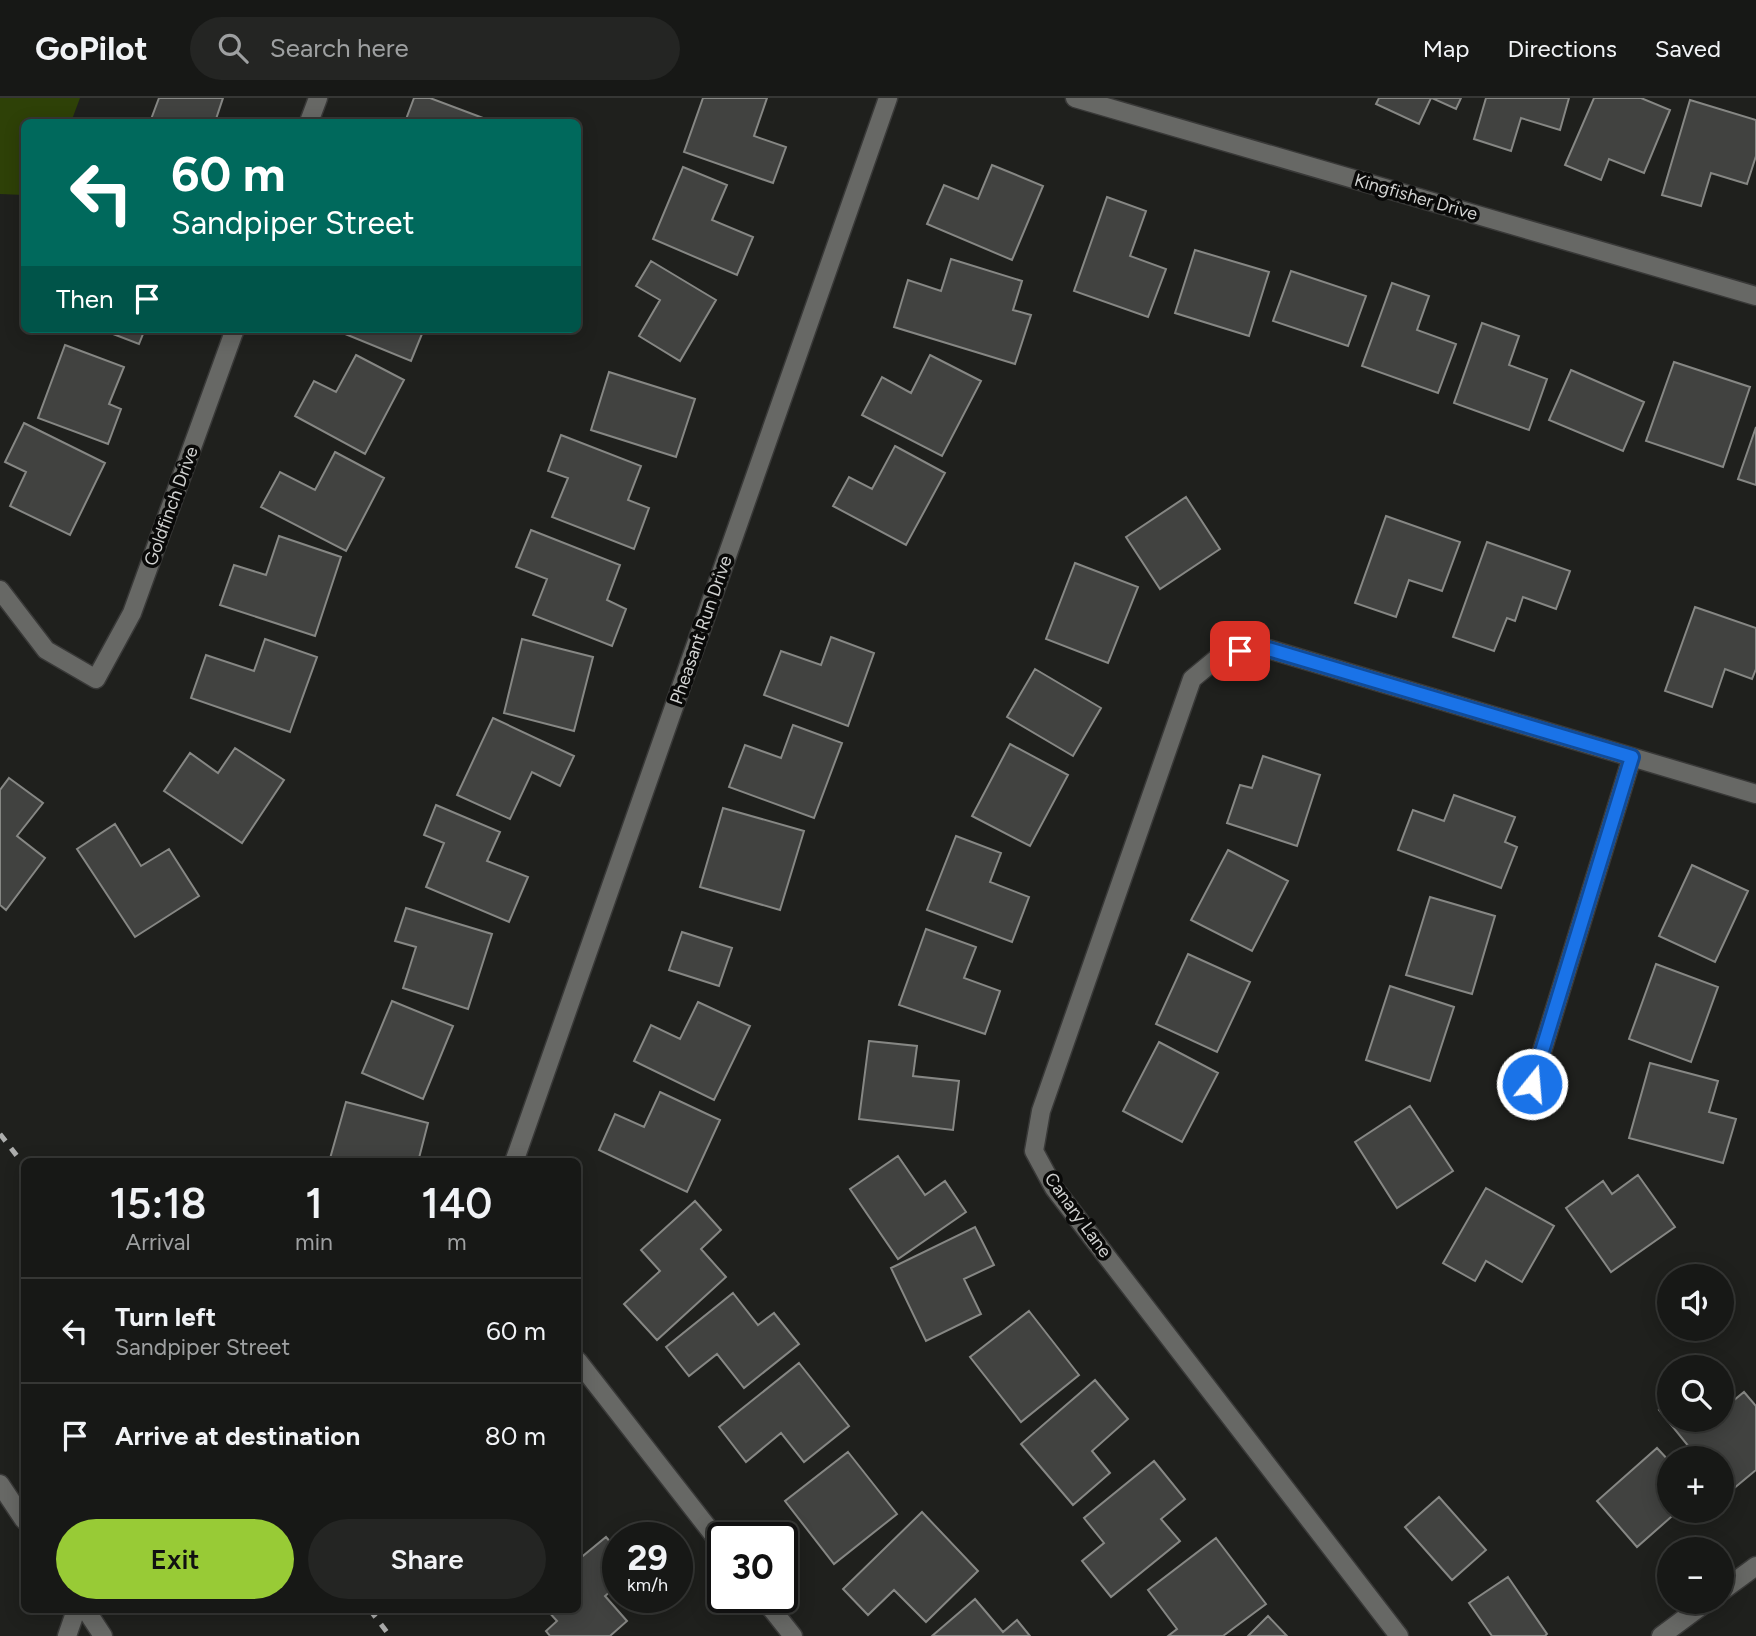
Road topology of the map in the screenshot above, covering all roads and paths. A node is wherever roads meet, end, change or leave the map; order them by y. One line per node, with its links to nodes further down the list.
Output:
1 (318, 98): 4 (street)
2 (888, 98): 11 (street, Pheasant Run Drive)
3 (1075, 98): 5 (street, Kingfisher Drive)
4 (310, 119)
5 (1756, 296)
6 (234, 333): 7 (street, Goldfinch Drive)
7 (0, 590)
8 (1632, 757): 9 (street); 10 (street); 25 (street, Canary Lane)
9 (1756, 794)
10 (1532, 1084)
11 (515, 1158)
12 (581, 1365): 15 (street)
13 (0, 1484): 14 (street)
14 (21, 1516)
15 (707, 1526)
16 (1756, 1566): 17 (street)
17 (1734, 1582)
18 (75, 1613): 22 (street)
19 (88, 1613): 23 (street)
20 (775, 1613): 24 (street)
21 (1691, 1614): 26 (street)
22 (67, 1636)
23 (103, 1636)
24 (793, 1636)
25 (1399, 1636)
26 (1661, 1636)

